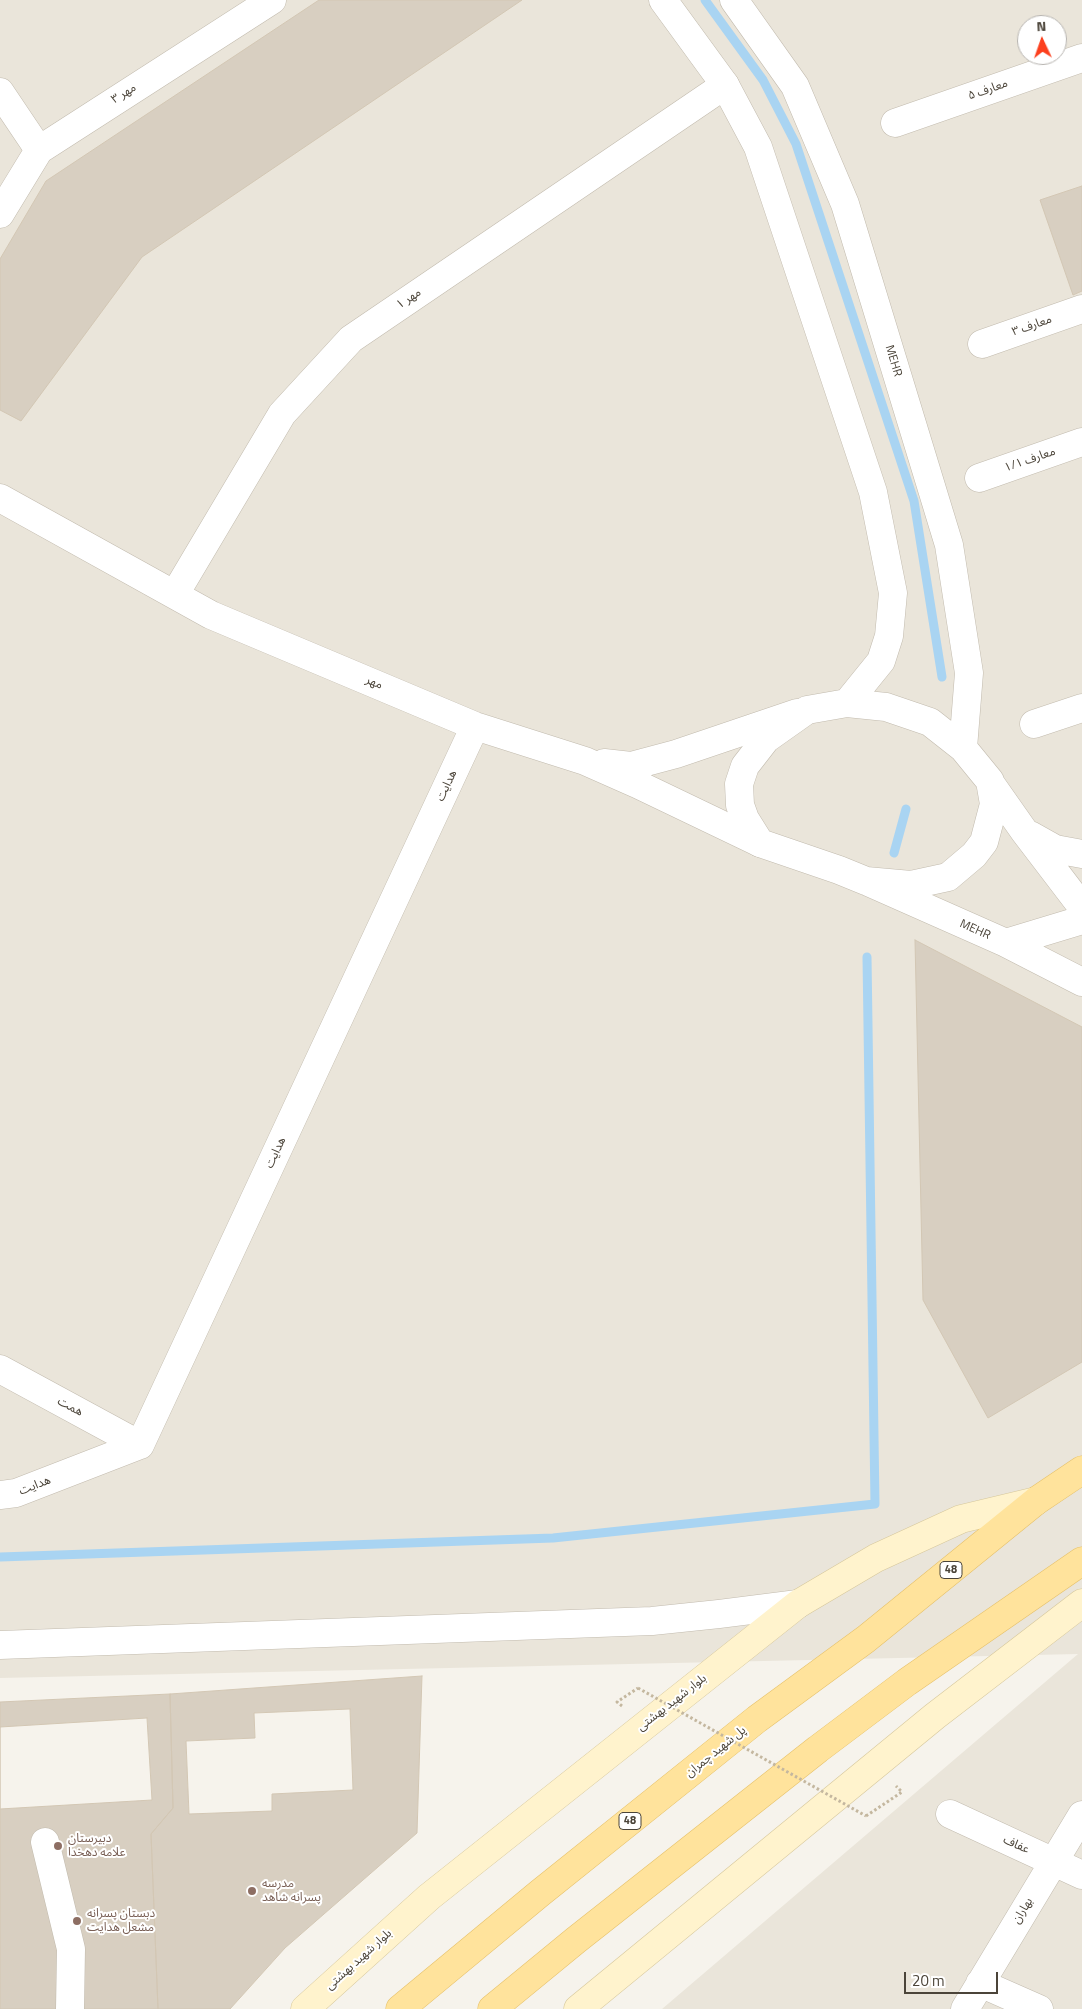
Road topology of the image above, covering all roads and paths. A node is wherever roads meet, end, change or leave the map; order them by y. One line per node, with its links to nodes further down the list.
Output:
1 (272, 0): 8 (street, مهر ۳)
2 (663, 0): 5 (street)
3 (734, 0): 21 (street, MEHR)
4 (1082, 58): 7 (street, معارف ۵)
5 (725, 85): 15 (street, مهر ۱); 16 (street)
6 (0, 92): 8 (street)
7 (895, 123)
8 (39, 150): 9 (street, مهر ۳)
9 (0, 214)
10 (1082, 309): 11 (street, معارف ۳)
11 (982, 344)
12 (1082, 442): 13 (street, معارف ۱/۱)
13 (979, 478)
14 (0, 498): 15 (street, مهر)
15 (175, 594): 20 (street, مهر)
16 (847, 704): 18 (street); 21 (street)
17 (1082, 708): 19 (street)
18 (807, 710): 22 (street); 25 (street)
19 (1034, 724)
20 (475, 726): 22 (street, مهر); 33 (street, هدایت)
21 (963, 748): 23 (street)
22 (585, 761): 25 (street, مهر)
23 (990, 781): 24 (street); 27 (street)
24 (1024, 831): 26 (street); 28 (street)
25 (760, 842): 27 (street, MEHR)
26 (1082, 854)
27 (866, 882): 30 (street, MEHR)
28 (1082, 908)
29 (1082, 920): 30 (street)
30 (1006, 943): 31 (street, MEHR)
31 (1082, 982)
32 (0, 1369): 33 (street, همت)
33 (140, 1444): 35 (street, هدایت)
34 (1082, 1470): 36 (main road, بلوار شهید بهشتی / 48)
35 (0, 1495)
36 (1036, 1501): 38 (main road, بلوار شهید بهشتی); 51 (main road, پل شهید چمران / 48)
37 (1082, 1561): 52 (main road)
38 (798, 1604): 40 (street); 50 (main road, بلوار شهید بهشتی)
39 (1077, 1611): 53 (main road)
40 (0, 1645)
41 (617, 1702): 42 (path, bridge)
42 (902, 1792)
43 (950, 1814): 46 (street, عفاف)
44 (1082, 1815): 46 (street, بهاران)
45 (45, 1842): 49 (street)
46 (1052, 1862): 47 (street, عفاف); 48 (street, بهاران)
47 (1082, 1875)
48 (980, 1983): 54 (street, بهاران); 55 (street)
49 (70, 2009)
50 (305, 2009)
51 (400, 2009)
52 (492, 2009)
53 (578, 2009)
54 (965, 2009)
55 (1039, 2009)

